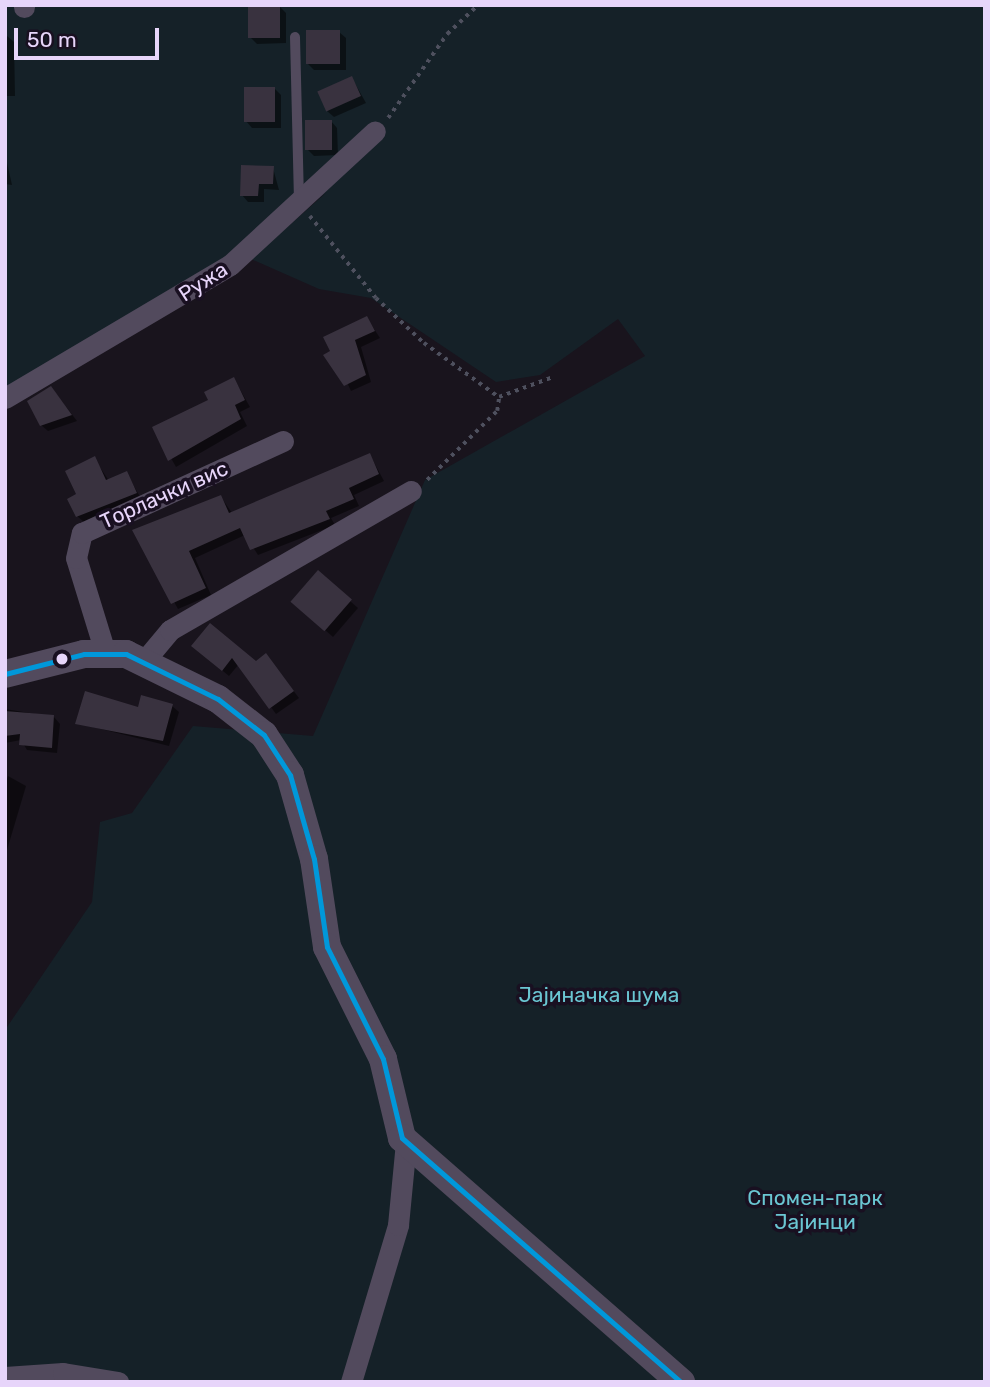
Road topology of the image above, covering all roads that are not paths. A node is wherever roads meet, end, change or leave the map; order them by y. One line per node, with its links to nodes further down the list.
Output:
1 (295, 37): 3 (lane)
2 (375, 131): 3 (street, Ружа)
3 (299, 205): 4 (street, Ружа)
4 (5, 398)
5 (283, 441): 7 (street, Торлачки вис)
6 (411, 491): 8 (street)
7 (105, 652): 8 (street); 9 (street)
8 (145, 660): 10 (street)
9 (5, 674)
10 (406, 1142): 13 (street); 14 (street)
11 (5, 1377): 12 (street)
12 (118, 1382)
13 (351, 1382)
14 (681, 1382)

